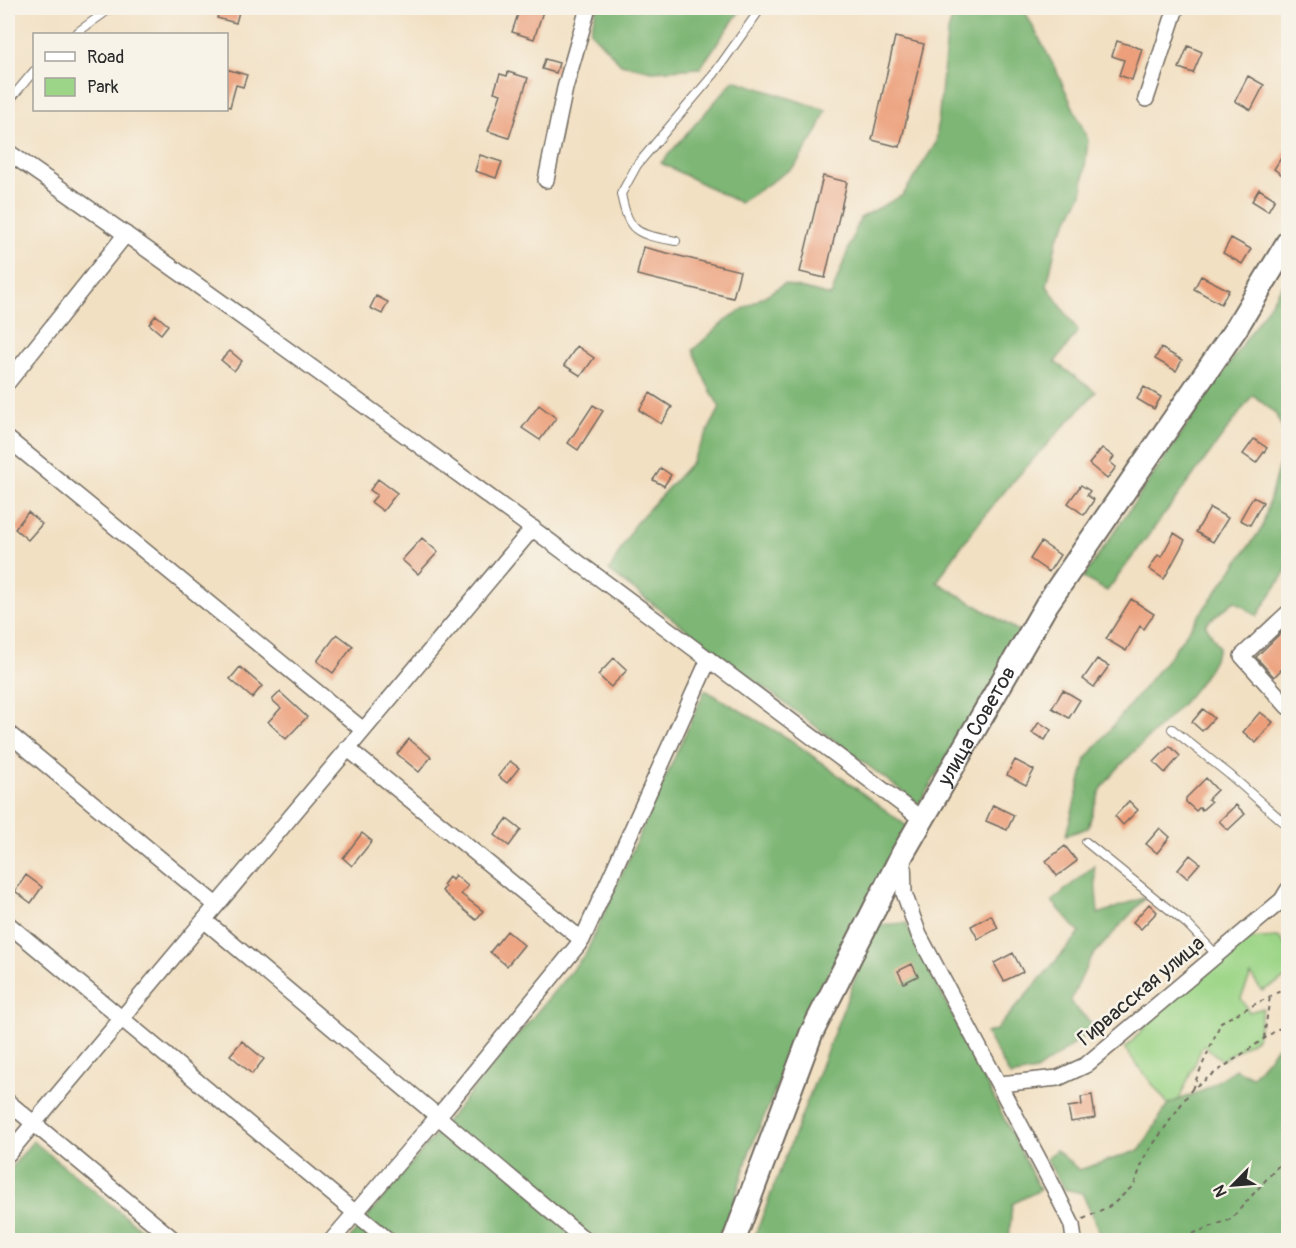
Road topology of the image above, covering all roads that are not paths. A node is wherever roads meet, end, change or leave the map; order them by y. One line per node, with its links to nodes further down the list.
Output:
1 (111, 8): 5 (lane)
2 (588, 8): 10 (street)
3 (761, 8): 12 (lane)
4 (1176, 8): 7 (street)
5 (76, 33)
6 (33, 72): 8 (lane)
7 (1146, 99)
8 (8, 102)
9 (8, 152): 11 (street)
10 (546, 180)
11 (126, 234): 14 (street); 16 (street)
12 (676, 241)
13 (1288, 242): 24 (main road, улица Советов)
14 (8, 382)
15 (8, 439): 20 (street)
16 (533, 528): 18 (street); 20 (street)
17 (1288, 613): 19 (street)
18 (709, 659): 24 (street); 32 (street)
19 (1288, 707)
20 (362, 729): 23 (street)
21 (1172, 729): 25 (lane)
22 (8, 733): 29 (street)
23 (347, 748): 29 (street); 32 (street)
24 (923, 820): 27 (main road, улица Советов)
25 (1288, 826)
26 (1086, 842): 33 (lane)
27 (903, 854): 35 (street); 45 (main road, улица Советов)
28 (1286, 898): 33 (street, Гирвасская улица)
29 (216, 905): 30 (street)
30 (204, 920): 34 (street); 37 (street)
31 (8, 924): 34 (street)
32 (582, 940): 37 (street)
33 (1217, 955): 35 (street, Гирвасская улица)
34 (121, 1018): 38 (street); 40 (street)
35 (1000, 1084): 46 (street)
36 (8, 1102): 38 (street)
37 (438, 1117): 40 (street); 44 (street)
38 (33, 1123): 39 (street); 41 (street)
39 (8, 1154)
40 (356, 1214): 42 (street); 43 (street)
41 (174, 1240)
42 (332, 1240)
43 (388, 1240)
44 (585, 1240)
45 (734, 1240)
46 (1074, 1240)

